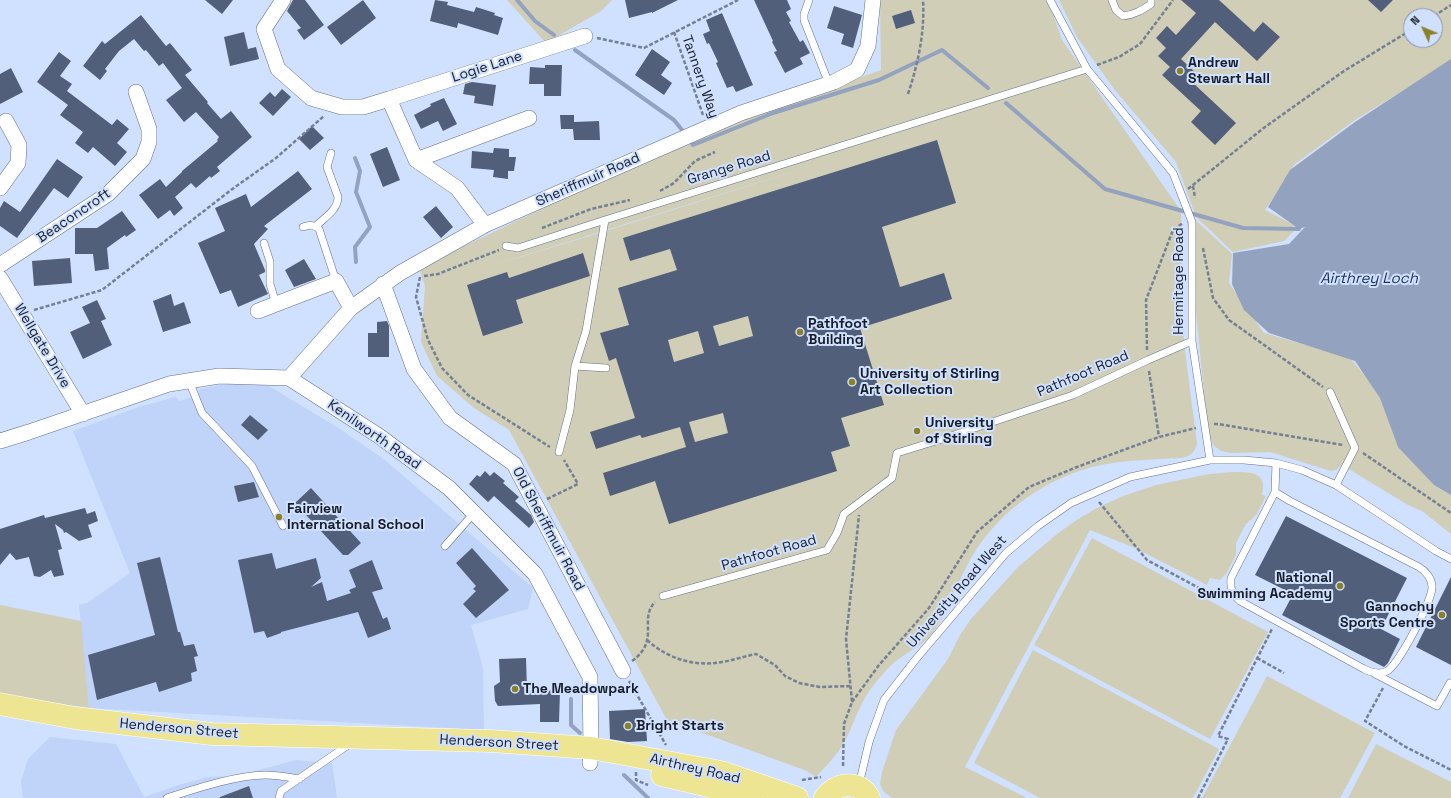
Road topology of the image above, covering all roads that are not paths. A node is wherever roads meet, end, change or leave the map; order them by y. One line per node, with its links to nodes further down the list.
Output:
1 (283, 0): 11 (street, Logie Lane)
2 (809, 0): 9 (lane)
3 (873, 0): 9 (street, Sheriffmuir Road)
4 (1050, 0): 8 (lane, Hermitage Road)
5 (1112, 0): 6 (lane)
6 (1150, 0)
7 (585, 36): 11 (street, Logie Lane)
8 (1087, 69): 17 (lane, Grange Road); 30 (lane, Hermitage Road)
9 (829, 84): 18 (street, Sheriffmuir Road)
10 (136, 92): 23 (street, Beaconcroft)
11 (389, 99): 15 (street)
12 (529, 118): 15 (street)
13 (6, 121): 16 (street)
14 (331, 153): 19 (lane)
15 (416, 160): 18 (street)
16 (0, 188)
17 (606, 220): 22 (lane, Grange Road); 31 (lane)
18 (485, 225): 26 (street, Sheriffmuir Road)
19 (316, 226): 20 (lane); 25 (lane)
20 (302, 227)
21 (264, 243): 27 (lane)
22 (506, 246)
23 (0, 265)
24 (0, 278): 36 (street, Wellgate Drive)
25 (336, 281): 27 (street); 28 (street)
26 (383, 284): 28 (street, Sheriffmuir Road); 48 (street, Old Sheriffmuir Road)
27 (276, 304): 29 (street)
28 (351, 308): 33 (street, Sheriffmuir Road)
29 (258, 310)
30 (1192, 341): 39 (lane, Hermitage Road); 47 (lane, Pathfoot Road)
31 (575, 366): 32 (lane); 38 (lane)
32 (606, 368)
33 (289, 378): 34 (street); 43 (street, Kenilworth Road)
34 (189, 380): 36 (street); 44 (lane)
35 (1330, 392): 41 (lane)
36 (83, 414): 37 (street)
37 (0, 441)
38 (559, 452)
39 (1210, 460): 40 (lane, University Road West); 55 (lane, University Road West)
40 (1276, 462): 41 (lane, University Road West); 42 (lane)
41 (1336, 485): 46 (lane, University Road West)
42 (1275, 492): 49 (lane); 49 (lane)
43 (474, 513): 45 (lane); 53 (street, Kenilworth Road)
44 (283, 526)
45 (444, 546)
46 (1451, 558)
47 (663, 596)
48 (627, 666)
49 (1375, 674): 50 (lane)
50 (1450, 683)
51 (0, 704): 52 (main road, Henderson Street)
52 (359, 738): 53 (main road, Henderson Street); 54 (lane)
53 (590, 756): 56 (main road, Airthrey Road); 59 (main road, Airthrey Road)
54 (299, 779): 57 (lane); 58 (lane)
55 (863, 786): 60 (main road)
56 (797, 788)
57 (167, 798)
58 (279, 798)
59 (751, 798)
60 (825, 798)

